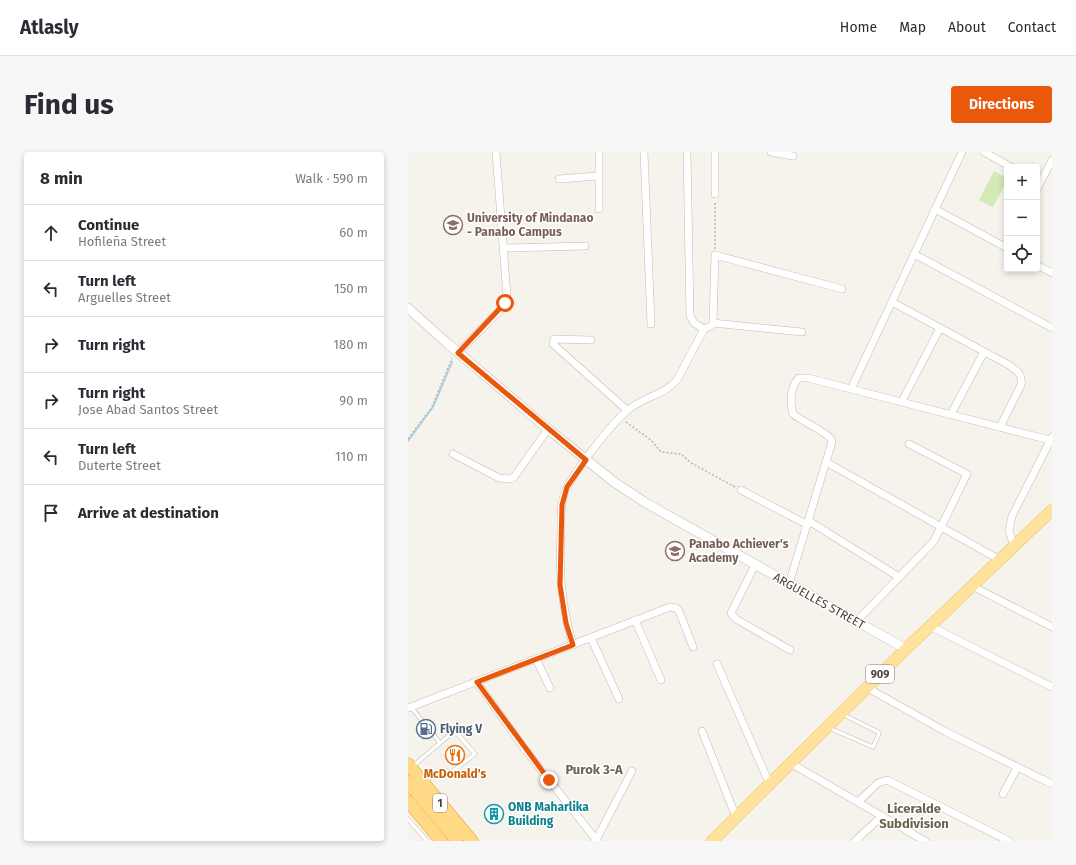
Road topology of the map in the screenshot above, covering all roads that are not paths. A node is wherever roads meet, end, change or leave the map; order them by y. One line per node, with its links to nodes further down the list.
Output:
1 (496, 152): 20 (street)
2 (599, 152): 12 (street)
3 (644, 152): 28 (street)
4 (687, 152): 31 (street)
5 (715, 152): 15 (street)
6 (771, 152): 9 (street)
7 (962, 152): 17 (street)
8 (984, 152): 11 (street)
9 (794, 156)
10 (1052, 160): 14 (street)
11 (1006, 164)
12 (598, 176): 13 (street); 16 (street)
13 (559, 179)
14 (1040, 181)
15 (715, 194)
16 (599, 209)
17 (935, 209): 19 (street); 21 (street)
18 (585, 246): 20 (street)
19 (1004, 246)
20 (504, 248): 34 (street)
21 (914, 254): 25 (street); 30 (street)
22 (1040, 266): 23 (street)
23 (1051, 270)
24 (842, 289): 27 (street)
25 (892, 302): 29 (street); 36 (street)
26 (408, 308): 34 (street, ARGUELLES STREET)
27 (713, 322): 31 (street); 32 (street)
28 (651, 324)
29 (940, 328): 35 (street); 37 (street)
30 (1052, 328)
31 (704, 329): 38 (street)
32 (802, 332)
33 (591, 340): 38 (street)
34 (457, 352): 41 (street, ARGUELLES STREET)
35 (984, 352): 39 (street); 40 (street)
36 (851, 389): 37 (street); 46 (street)
37 (902, 401): 39 (street)
38 (627, 410): 45 (street)
39 (951, 414): 40 (street)
40 (1000, 427): 42 (street)
41 (548, 429): 44 (street); 45 (street, ARGUELLES STREET)
42 (1051, 439): 51 (street)
43 (909, 444): 50 (street)
44 (453, 454)
45 (586, 460): 53 (street, ARGUELLES STREET); 62 (street)
46 (826, 462): 49 (street); 50 (street)
47 (740, 490): 49 (street)
48 (1052, 510): 51 (main road, 909)
49 (808, 523): 54 (street); 55 (street)
50 (942, 527): 52 (street); 54 (street)
51 (1014, 546): 52 (main road, 909)
52 (1000, 560): 56 (main road, 909)
53 (755, 565): 55 (street, ARGUELLES STREET); 65 (street)
54 (899, 576): 58 (street)
55 (789, 584): 58 (street, ARGUELLES STREET)
56 (972, 586): 59 (main road, 909); 60 (street)
57 (635, 620): 61 (street); 63 (street); 68 (street)
58 (856, 622): 64 (street, ARGUELLES STREET)
59 (930, 626): 64 (main road, 909); 70 (street)
60 (1052, 627)
61 (591, 638): 62 (street); 73 (street)
62 (573, 645): 66 (street)
63 (693, 647)
64 (906, 649): 72 (main road, 909)
65 (790, 650)
66 (536, 659): 69 (street); 71 (street)
67 (717, 664): 87 (street)
68 (661, 680)
69 (477, 682): 74 (street); 96 (street)
70 (1052, 687)
71 (550, 688)
72 (866, 688): 75 (main road, 909); 83 (street)
73 (619, 699)
74 (410, 708): 80 (lane)
75 (841, 714): 77 (main road, 909); 77 (lane)
76 (459, 727): 78 (lane)
77 (828, 728): 81 (main road, 909)
78 (455, 730): 80 (lane); 86 (lane)
79 (702, 731): 93 (street)
80 (440, 743): 82 (lane)
81 (792, 764): 87 (main road, 909); 91 (street)
82 (409, 766): 86 (highway, 1)
83 (1018, 768): 88 (street); 89 (street)
84 (632, 771): 96 (street)
85 (408, 782): 99 (highway, 1)
86 (423, 783): 100 (highway, 1)
87 (770, 784): 93 (main road, 909)
88 (1052, 784)
89 (1003, 794)
90 (408, 801): 98 (highway, 1)
91 (859, 801): 92 (street); 104 (street)
92 (882, 816): 95 (street); 102 (street)
93 (736, 817): 101 (main road, 909)
94 (408, 819): 97 (lane)
95 (912, 838): 103 (street)
96 (596, 840)
97 (426, 841)
98 (441, 841)
99 (457, 841)
100 (472, 841)
101 (712, 841)
102 (855, 841)
103 (924, 841)
104 (1009, 841)

